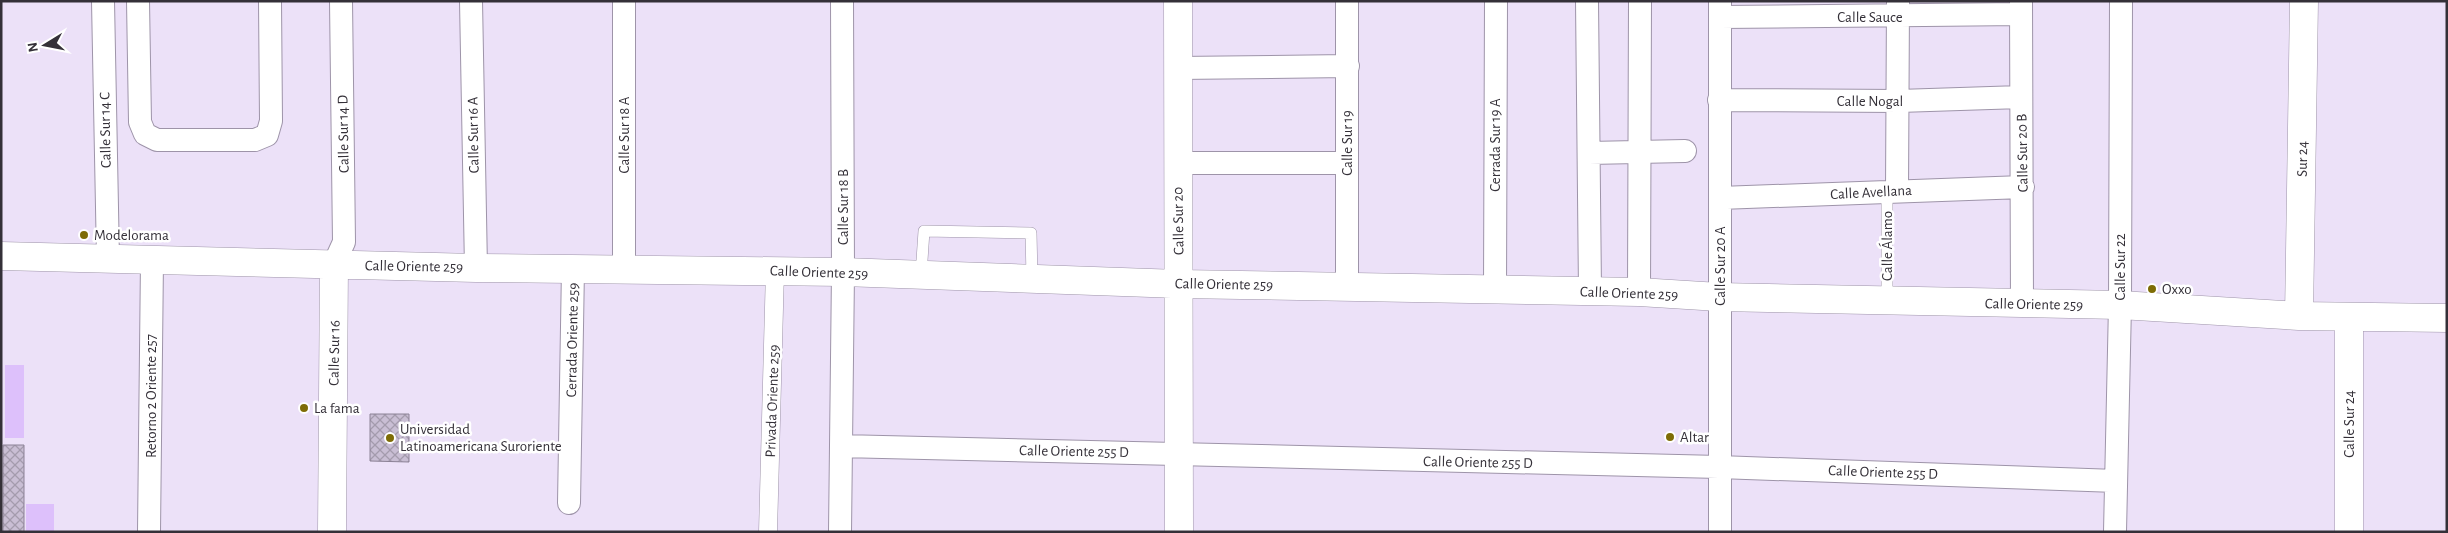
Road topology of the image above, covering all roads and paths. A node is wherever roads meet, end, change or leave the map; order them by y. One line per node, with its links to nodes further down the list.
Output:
1 (103, 1): 32 (street, Calle Sur 14 C)
2 (138, 1): 3 (street)
3 (270, 1)
4 (341, 1): 34 (street, Calle Sur 14 D)
5 (471, 1): 35 (street, Calle Sur 16 A)
6 (624, 1): 37 (street, Calle Sur 18 A)
7 (842, 1): 39 (street, Calle Sur 18 B)
8 (1178, 1): 19 (street, Calle Sur 20)
9 (1347, 1): 18 (street, Calle Sur 19)
10 (1496, 1): 44 (street, Cerrada Sur 19 A)
11 (1587, 1): 25 (street)
12 (1640, 1): 24 (street)
13 (2121, 1): 50 (street, Calle Sur 22)
14 (2304, 1): 51 (street, Sur 24)
15 (2021, 8): 17 (street, Calle Sauce); 20 (street, Calle Sur 20 B)
16 (1720, 9): 17 (street, Calle Sauce); 21 (street, Calle Sur 20 A)
17 (1898, 9): 22 (street, Calle Álamo)
18 (1348, 66): 19 (street); 27 (street, Calle Sur 19)
19 (1177, 68): 26 (street, Calle Sur 20)
20 (2021, 97): 22 (street, Calle Nogal); 28 (street, Calle Sur 20 B)
21 (1719, 100): 22 (street, Calle Nogal); 30 (street, Calle Sur 20 A)
22 (1899, 102): 29 (street, Calle Álamo)
23 (1685, 151): 24 (street)
24 (1639, 152): 25 (street); 46 (street)
25 (1589, 153): 45 (street)
26 (1178, 163): 27 (street); 42 (street, Calle Sur 20)
27 (1347, 163): 43 (street, Calle Sur 19)
28 (2023, 186): 29 (street, Calle Avellana); 49 (street, Calle Sur 20 B)
29 (1892, 191): 30 (street, Calle Avellana); 48 (lane, Calle Álamo)
30 (1720, 198): 47 (street, Calle Sur 20 A)
31 (1, 256): 32 (street, Calle Oriente 259)
32 (108, 259): 33 (street, Calle Oriente 259)
33 (152, 260): 34 (street, Calle Oriente 259); 59 (street, Retorno 2 Oriente 257)
34 (334, 264): 35 (street, Calle Oriente 259); 60 (street, Calle Sur 16)
35 (476, 268): 36 (street, Calle Oriente 259)
36 (573, 268): 37 (street, Calle Oriente 259); 58 (street, Cerrada Oriente 259)
37 (624, 268): 38 (street, Calle Oriente 259)
38 (775, 270): 39 (street, Calle Oriente 259); 61 (street, Privada Oriente 259)
39 (843, 272): 40 (street, Calle Oriente 259); 54 (street, Calle Sur 18 B)
40 (921, 275): 41 (street, Calle Oriente 259); 41 (lane)
41 (1032, 277): 42 (street, Calle Oriente 259)
42 (1179, 284): 43 (street, Calle Oriente 259); 55 (street, Calle Sur 20)
43 (1347, 286): 44 (street, Calle Oriente 259)
44 (1495, 289): 45 (street, Calle Oriente 259)
45 (1590, 291): 46 (street, Calle Oriente 259)
46 (1639, 292): 47 (street, Calle Oriente 259)
47 (1720, 297): 48 (street, Calle Oriente 259); 56 (street, Calle Sur 20 A)
48 (1887, 301): 49 (street, Calle Oriente 259)
49 (2022, 304): 50 (street, Calle Oriente 259)
50 (2120, 305): 51 (street, Calle Oriente 259); 57 (street, Calle Sur 22)
51 (2299, 316): 52 (street, Calle Oriente 259)
52 (2349, 317): 53 (street, Calle Oriente 259); 66 (street, Calle Sur 24)
53 (2447, 318)
54 (841, 446): 55 (street, Calle Oriente 255 D); 62 (street, Calle Sur 18 B)
55 (1179, 454): 56 (street, Calle Oriente 255 D); 63 (street, Calle Sur 20)
56 (1719, 467): 57 (street, Calle Oriente 255 D); 64 (street, Calle Sur 20 A)
57 (2116, 481): 65 (street, Calle Sur 22)
58 (569, 503)
59 (149, 532)
60 (332, 532)
61 (768, 532)
62 (840, 532)
63 (1179, 532)
64 (1720, 532)
65 (2116, 532)
66 (2349, 532)

